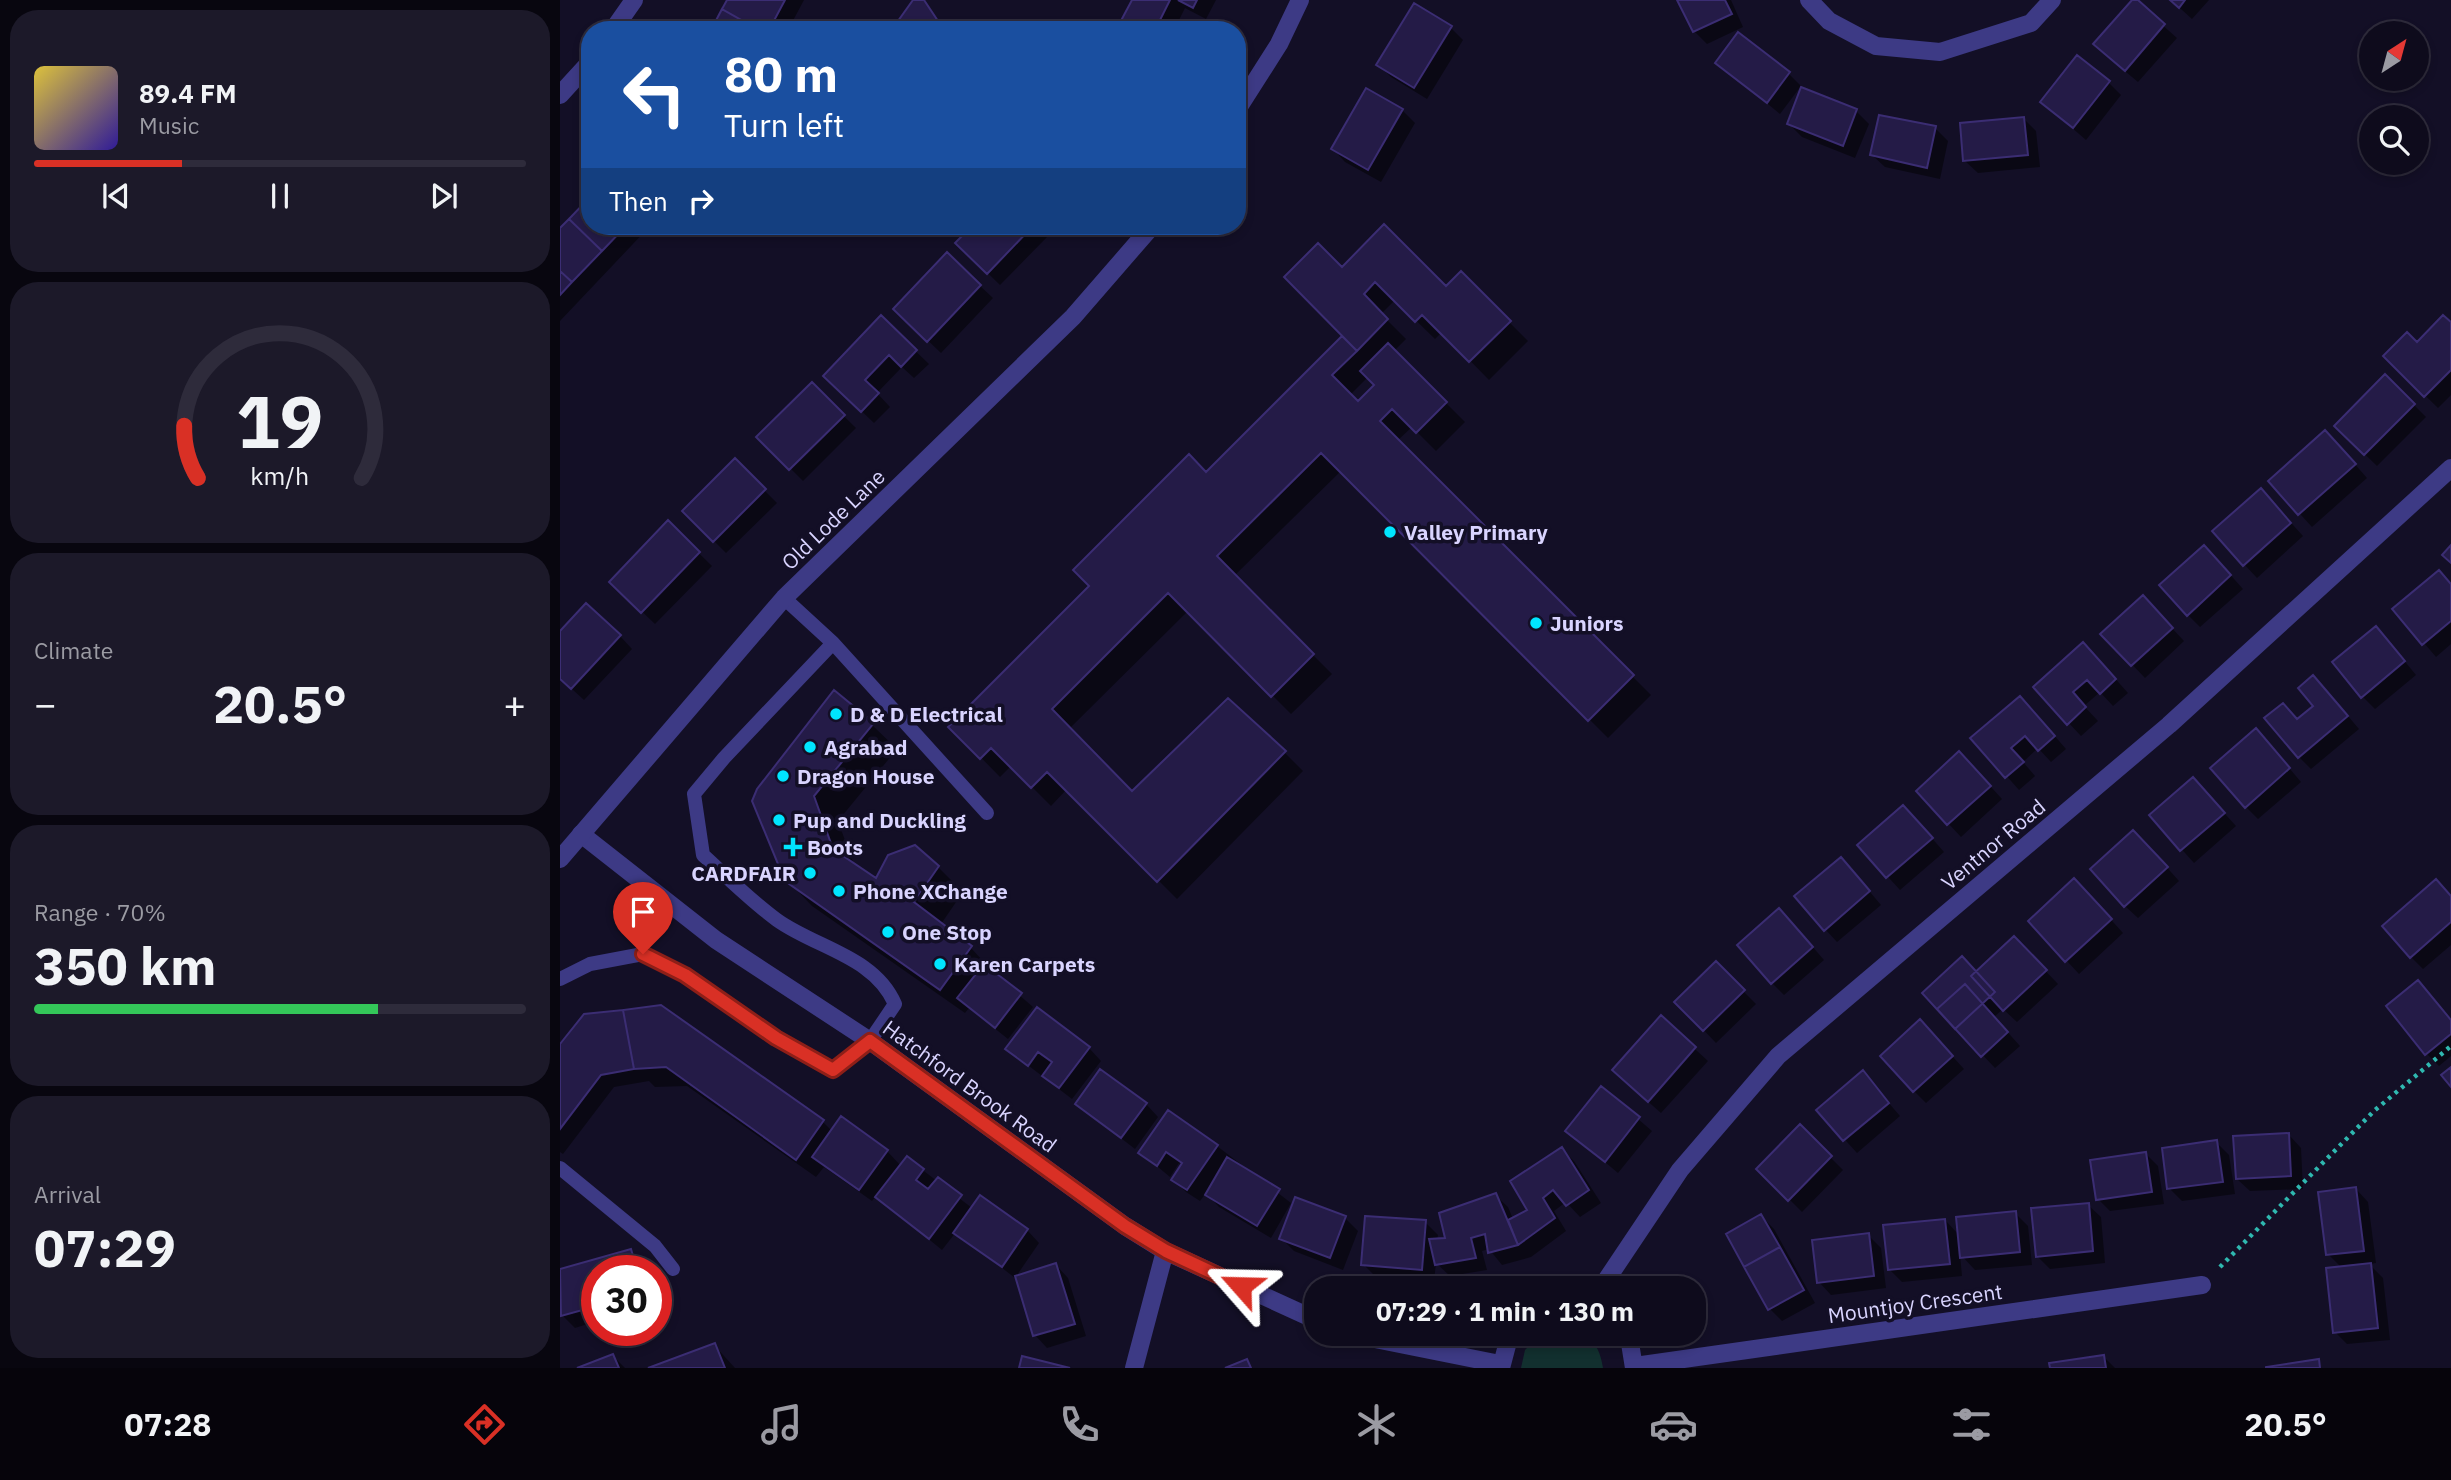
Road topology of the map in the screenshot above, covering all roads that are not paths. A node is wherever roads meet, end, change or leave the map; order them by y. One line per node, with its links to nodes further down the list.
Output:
1 (634, 0): 5 (street)
2 (1300, 0): 8 (street)
3 (1809, 0): 4 (street)
4 (2052, 0)
5 (619, 21)
6 (581, 72): 7 (street)
7 (560, 95)
8 (1246, 96)
9 (1144, 235): 11 (street, Old Lode Lane)
10 (2451, 468): 21 (street, Ventnor Road)
11 (784, 598): 12 (lane); 14 (street, Old Lode Lane)
12 (833, 643): 13 (lane); 17 (lane)
13 (987, 813)
14 (581, 834): 15 (street, Old Lode Lane); 17 (street, Hatchford Brook Road)
15 (560, 859)
16 (560, 979): 17 (lane)
17 (870, 1041): 19 (street, Hatchford Brook Road)
18 (560, 1168): 20 (lane)
19 (1166, 1251): 23 (street, Hatchford Brook Road); 29 (street)
20 (673, 1269)
21 (1609, 1276)
22 (2202, 1285): 28 (street, Mountjoy Crescent)
23 (1304, 1314)
24 (1406, 1346): 27 (street)
25 (1506, 1346): 27 (street)
26 (1630, 1346): 28 (street)
27 (1500, 1366)
28 (1634, 1367)
29 (1134, 1368)

